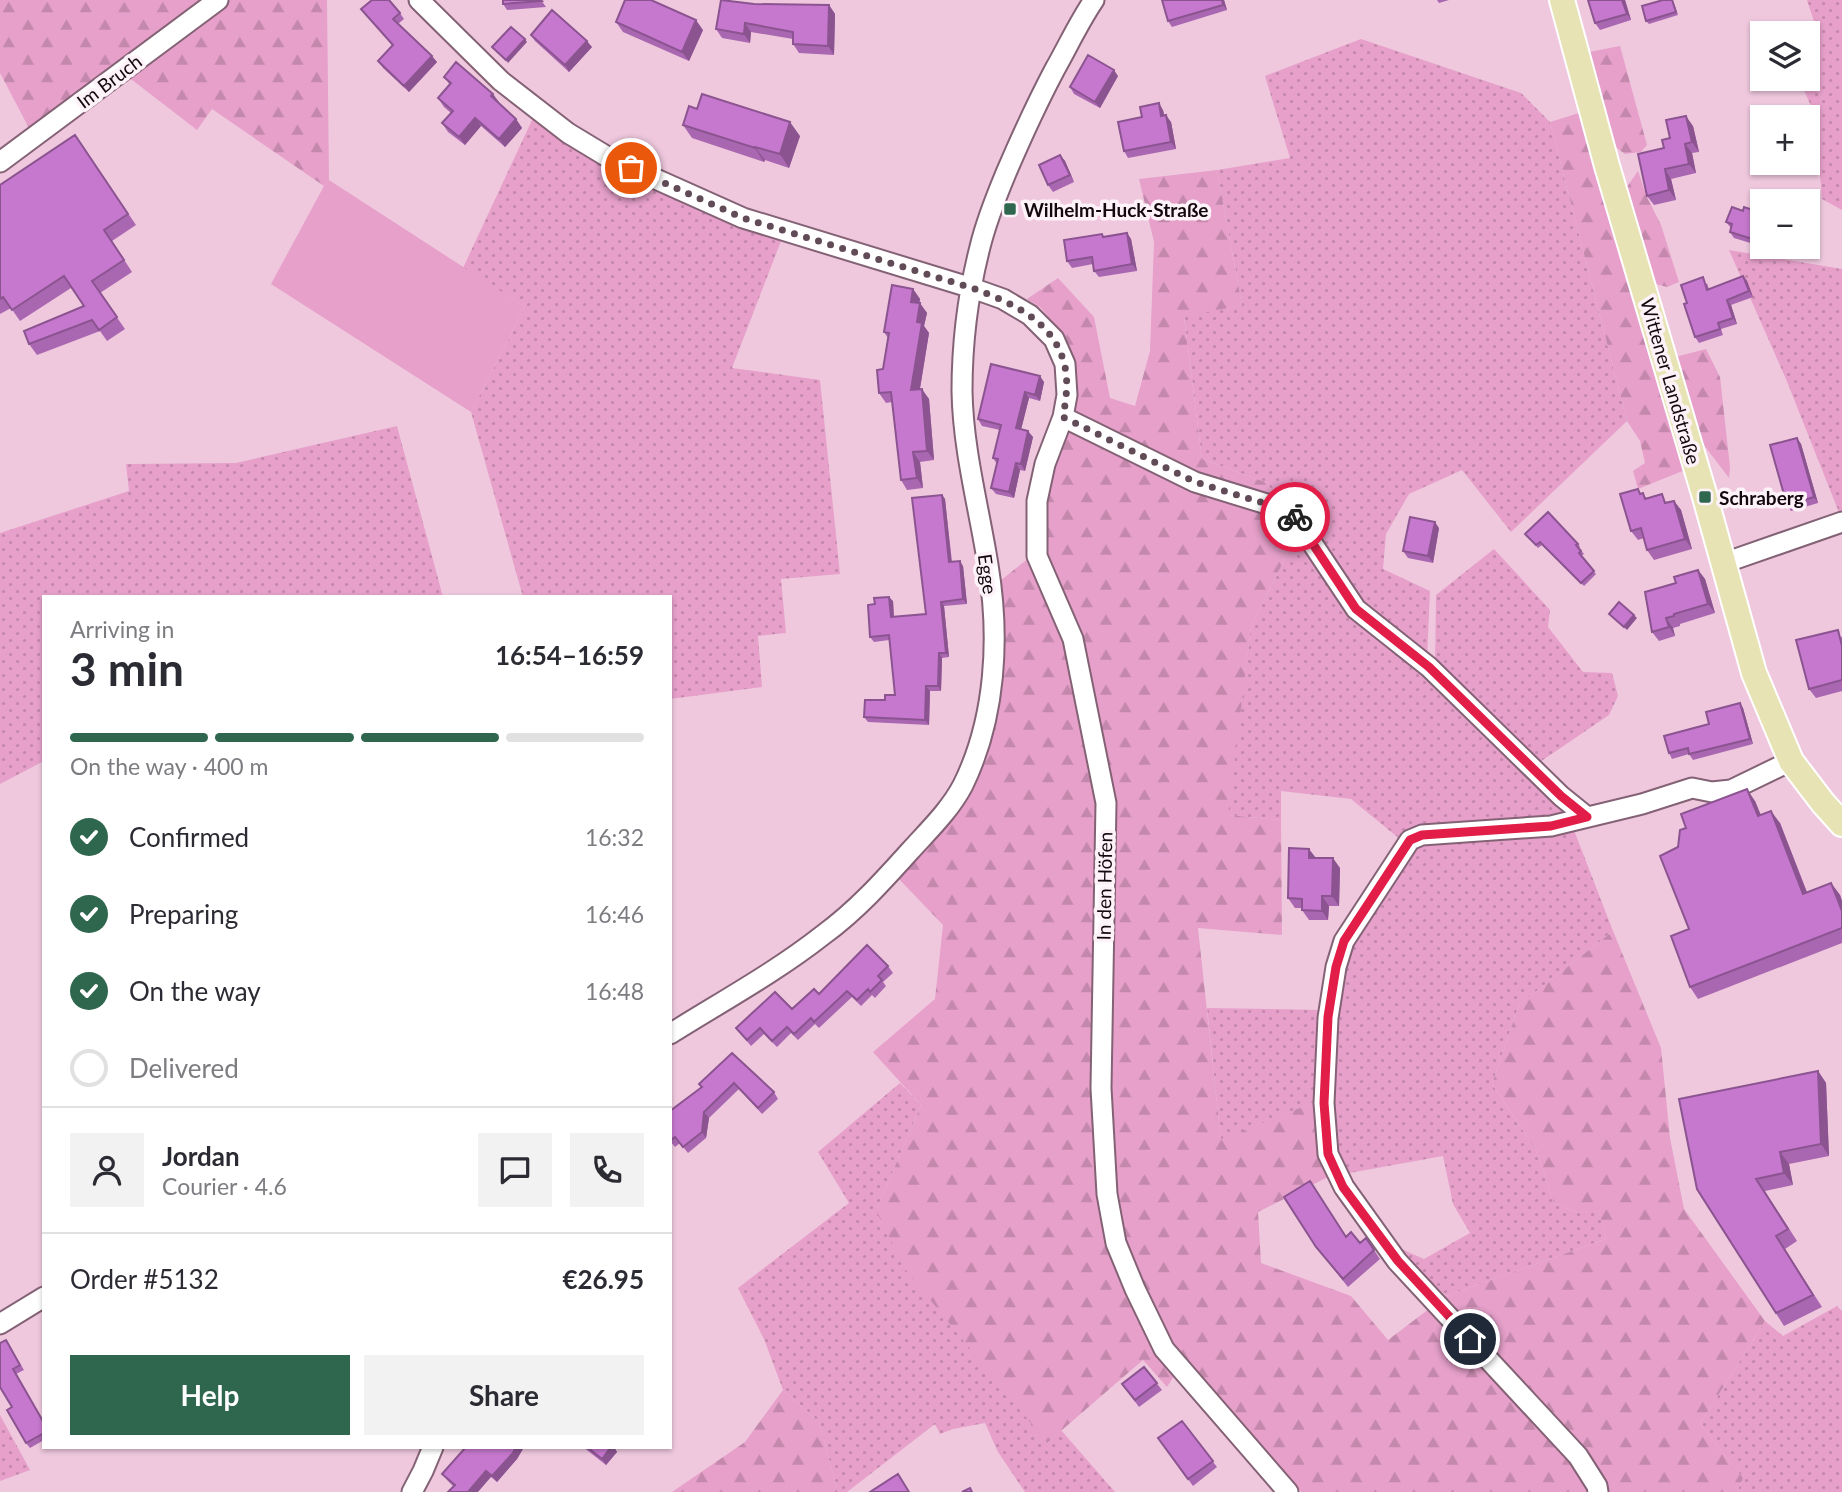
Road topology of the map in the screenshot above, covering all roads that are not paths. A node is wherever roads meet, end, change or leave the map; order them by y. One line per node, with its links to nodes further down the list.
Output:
1 (218, 0): 5 (street, Im Bruch)
2 (419, 0): 6 (street)
3 (1094, 0): 6 (street, Egge)
4 (1562, 0): 9 (main road, Wittener Landstraße)
5 (0, 162)
6 (972, 288): 7 (street, In den Höfen); 13 (street, Egge)
7 (1063, 417): 11 (street); 18 (street, In den Höfen)
8 (1842, 522): 9 (street)
9 (1724, 563): 10 (main road, Wittener Landstraße)
10 (1791, 761): 11 (street); 12 (main road, Wittener Landstraße)
11 (1587, 817): 19 (street)
12 (1842, 824)
13 (672, 1033)
14 (42, 1298): 15 (street)
15 (0, 1324)
16 (432, 1449): 17 (street)
17 (412, 1492)
18 (1287, 1492)
19 (1598, 1492)

